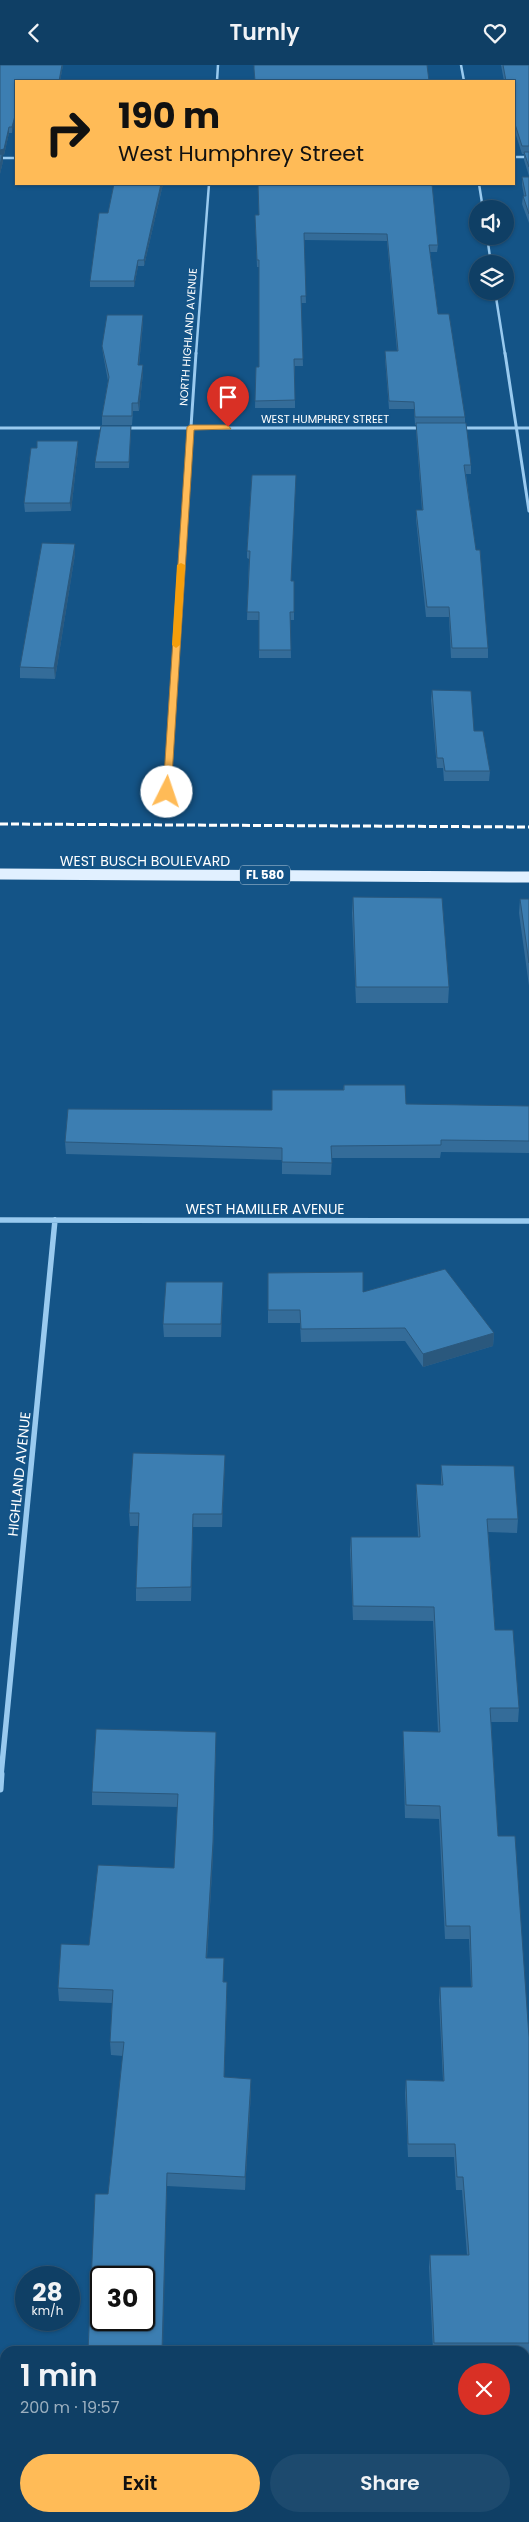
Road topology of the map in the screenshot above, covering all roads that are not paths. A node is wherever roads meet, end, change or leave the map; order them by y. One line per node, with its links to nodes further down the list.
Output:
1 (218, 65): 3 (street)
2 (461, 65): 4 (street)
3 (216, 80)
4 (464, 80)
5 (515, 157): 6 (street)
6 (529, 157)
7 (0, 158): 8 (street)
8 (15, 158)
9 (209, 185): 14 (street, NORTH HIGHLAND AVENUE)
10 (479, 185): 11 (street)
11 (482, 200)
12 (496, 300): 19 (street)
13 (124, 427): 14 (street, WEST HUMPHREY STREET)
14 (190, 427): 17 (street, WEST HUMPHREY STREET); 22 (street, NORTH HIGHLAND AVENUE)
15 (0, 428): 16 (street)
16 (114, 428)
17 (426, 428)
18 (455, 428): 19 (street)
19 (514, 428): 20 (street); 21 (street)
20 (529, 428)
21 (529, 511)
22 (167, 792)
23 (0, 874): 24 (main road, WEST BUSCH BOULEVARD / FL 580)
24 (529, 877)
25 (0, 1220): 26 (street, WEST HAMILLER AVENUE)
26 (56, 1220): 27 (street, WEST HAMILLER AVENUE); 28 (street, HIGHLAND AVENUE)
27 (529, 1221)
28 (0, 1789)

